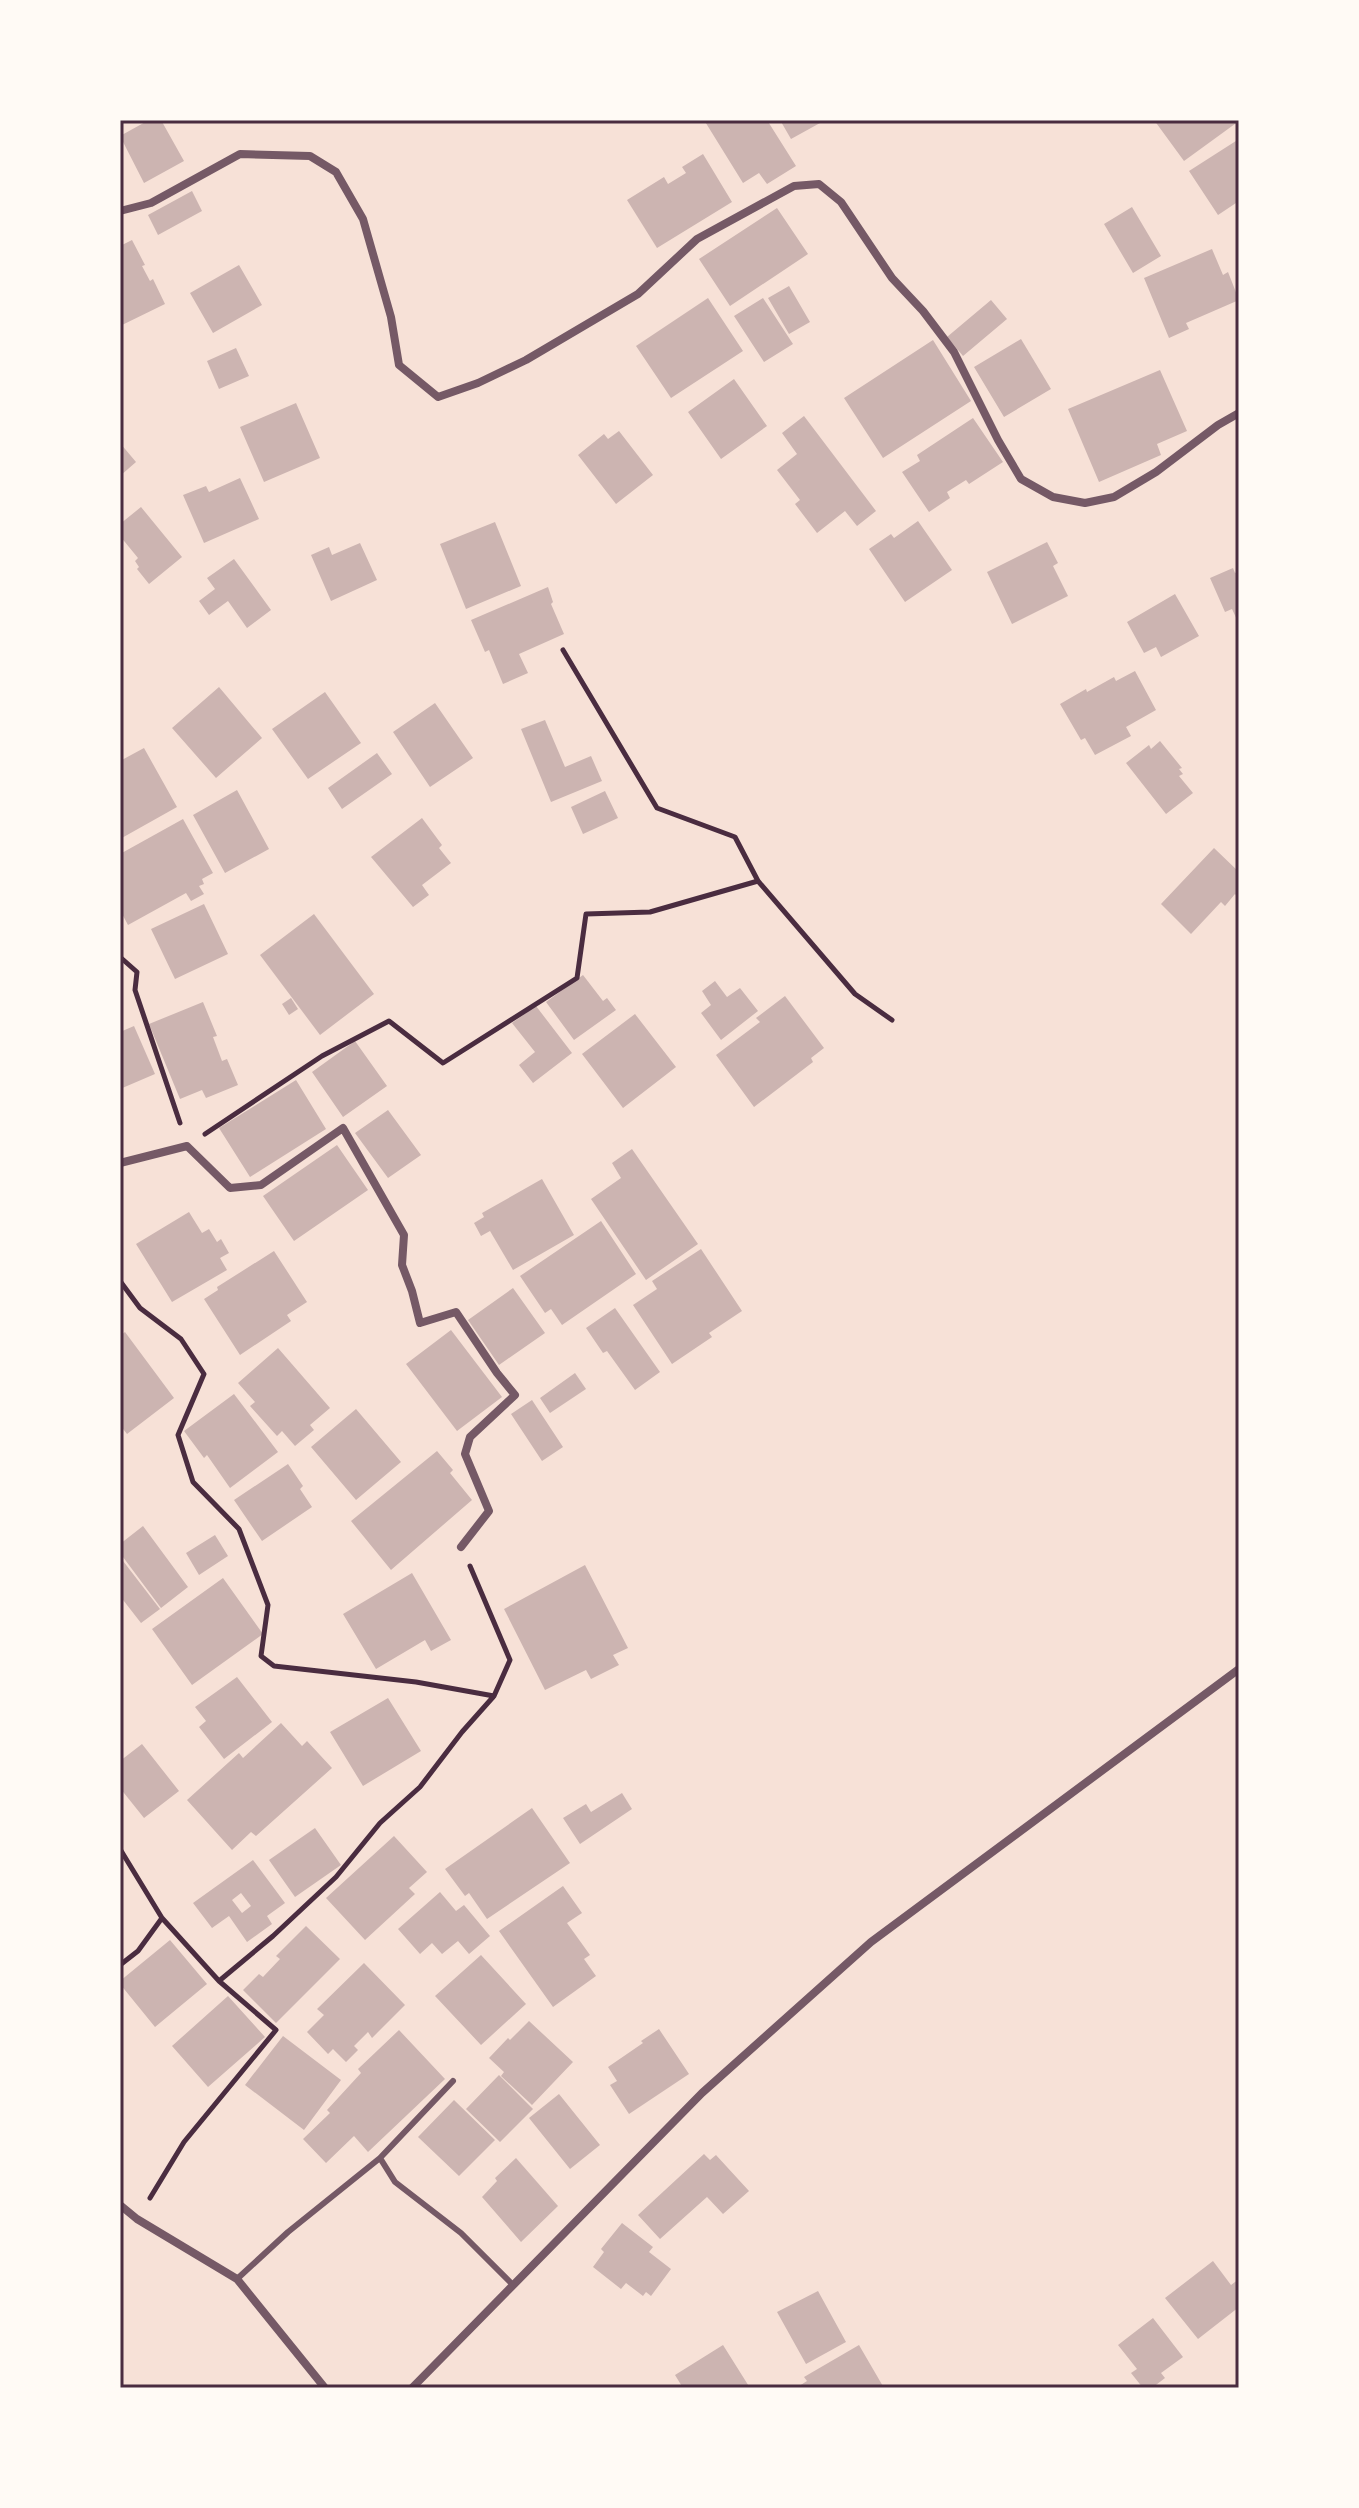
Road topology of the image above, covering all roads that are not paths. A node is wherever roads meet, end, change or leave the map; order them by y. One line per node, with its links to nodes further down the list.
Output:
1 (120, 211): 2 (street)
2 (1239, 413)
3 (120, 1163): 4 (street)
4 (461, 1547)
5 (1239, 1669): 10 (street)
6 (453, 2081): 7 (lane)
7 (380, 2158): 9 (lane); 10 (lane)
8 (120, 2205): 9 (street)
9 (237, 2279): 11 (street)
10 (512, 2284): 12 (street)
11 (325, 2388)
12 (412, 2388)

